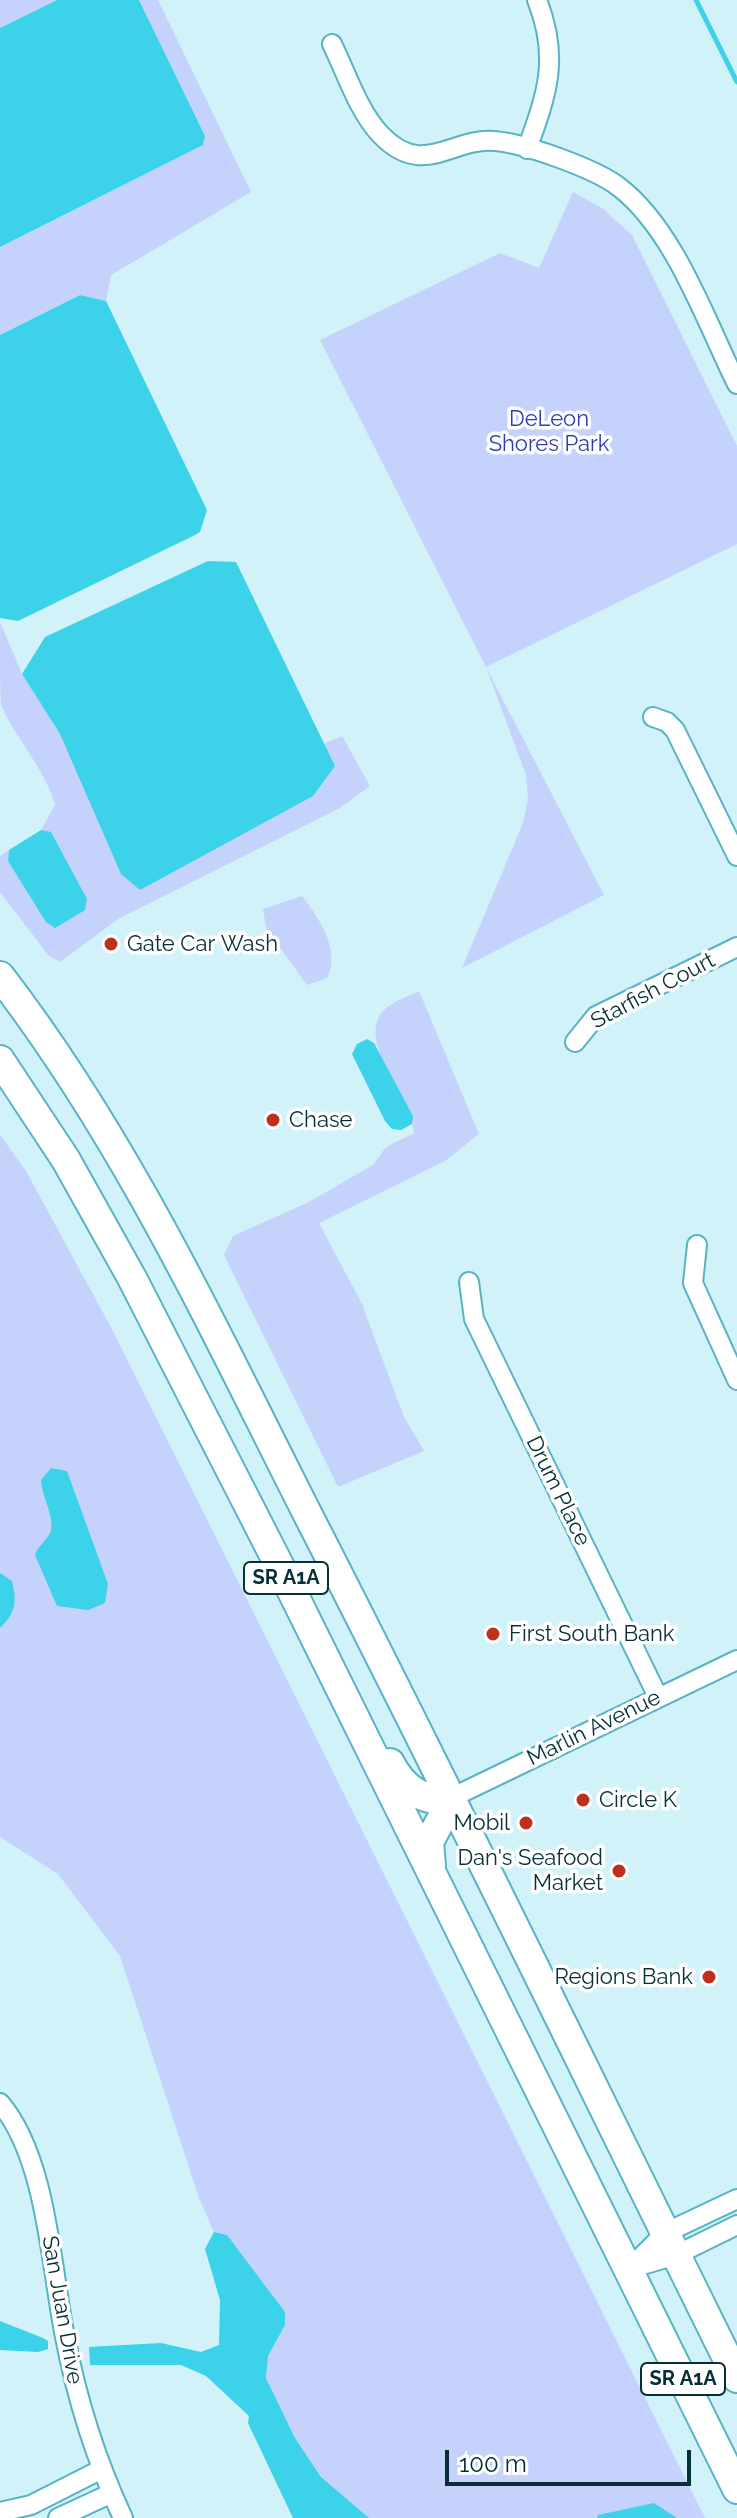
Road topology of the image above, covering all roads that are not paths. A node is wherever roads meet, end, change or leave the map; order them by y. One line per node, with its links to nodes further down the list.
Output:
1 (537, 0): 3 (street)
2 (332, 44): 3 (street)
3 (527, 149): 4 (street)
4 (737, 384)
5 (653, 717): 6 (street)
6 (737, 856)
7 (737, 947): 9 (street, Starfish Court)
8 (0, 976): 17 (main road, SR A1A)
9 (575, 1042)
10 (0, 1060): 14 (main road, SR A1A)
11 (697, 1245): 13 (street)
12 (469, 1282): 16 (street, Drum Place)
13 (737, 1380)
14 (277, 1561): 17 (main road); 18 (main road, SR A1A)
15 (737, 1660): 16 (street, Marlin Avenue)
16 (658, 1697): 17 (street, Marlin Avenue)
17 (453, 1797): 18 (main road); 22 (main road, SR A1A)
18 (433, 1877): 23 (main road, SR A1A)
19 (0, 2103): 25 (street, San Juan Drive)
20 (737, 2199): 22 (street)
21 (737, 2225): 22 (street)
22 (670, 2244): 23 (street); 24 (main road, SR A1A)
23 (629, 2269): 26 (main road, SR A1A)
24 (737, 2378)
25 (102, 2469): 27 (street, San Juan Drive); 28 (street)
26 (737, 2489)
27 (112, 2493): 30 (street); 31 (street, San Juan Drive)
28 (38, 2511): 29 (street)
29 (0, 2512)
30 (58, 2518)
31 (123, 2518)

